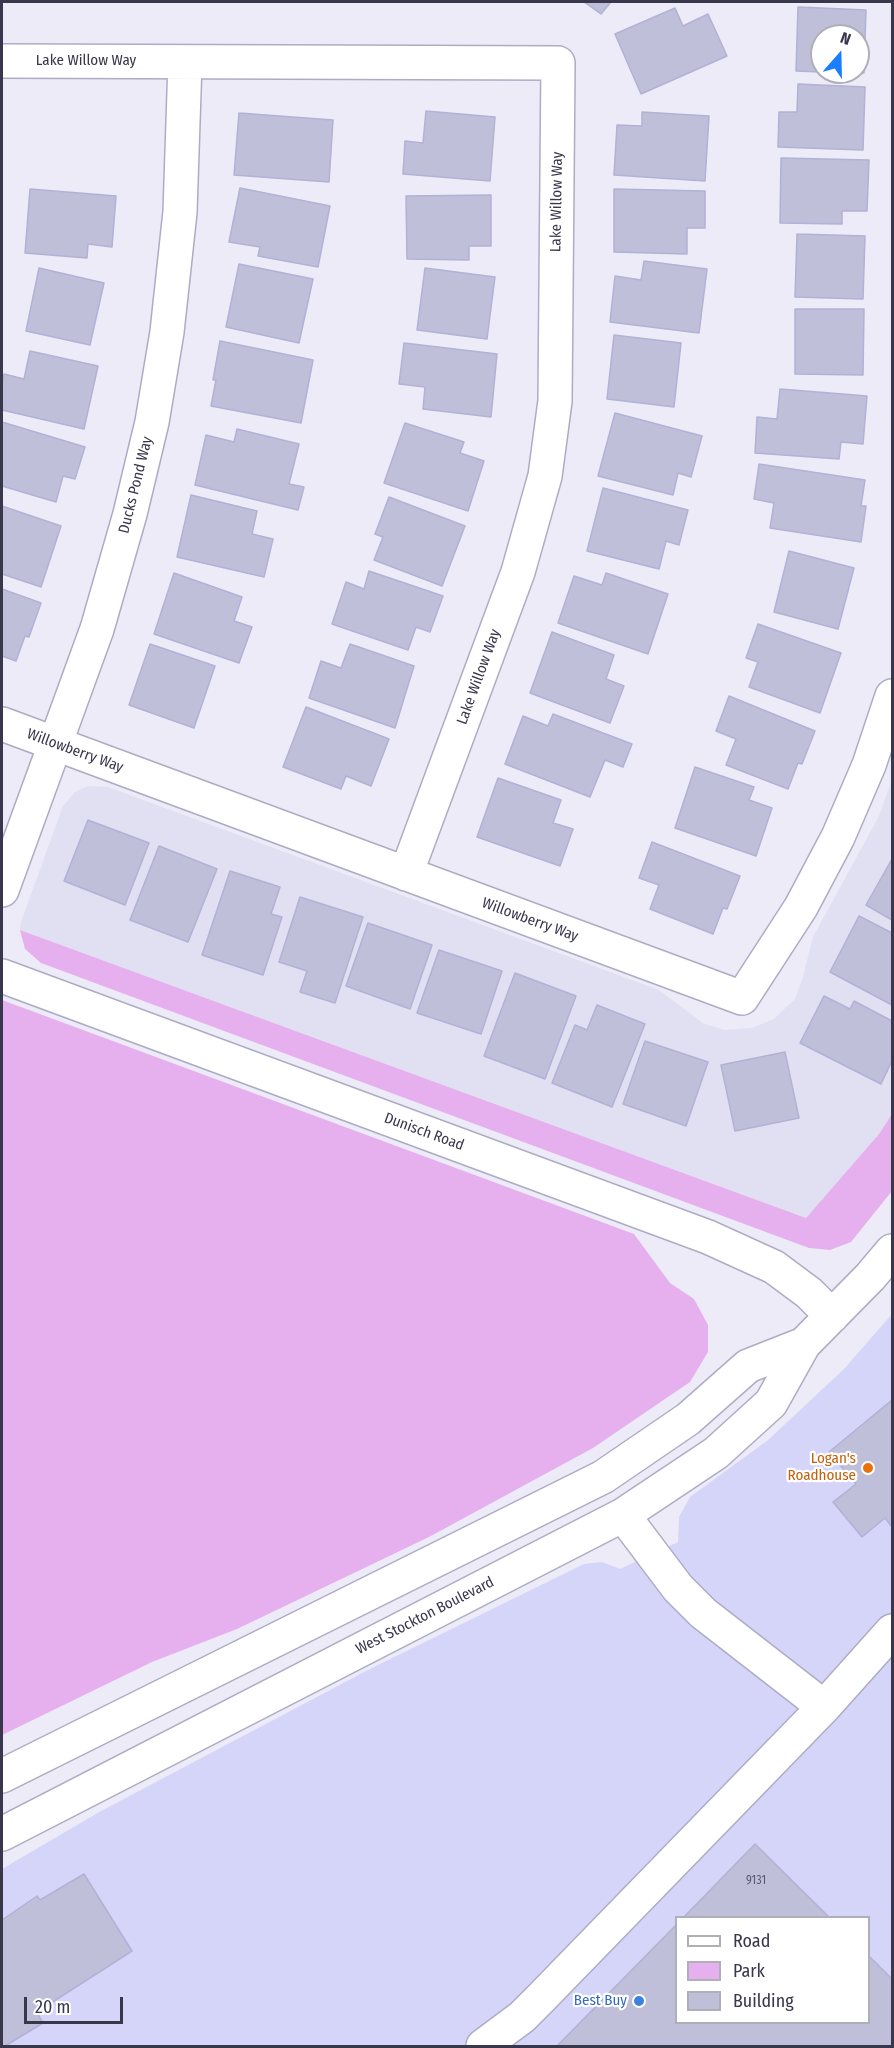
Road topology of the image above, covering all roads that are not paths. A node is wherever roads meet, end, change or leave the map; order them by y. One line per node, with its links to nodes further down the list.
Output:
1 (2, 61): 2 (street, Lake Willow Way)
2 (185, 62): 5 (street, Ducks Pond Way); 6 (street, Lake Willow Way)
3 (892, 696): 6 (street, Willowberry Way)
4 (2, 724): 5 (street, Willowberry Way)
5 (55, 744): 6 (street, Willowberry Way); 7 (street, Ducks Pond Way)
6 (406, 874)
7 (2, 890)
8 (2, 976): 10 (street, Dunisch Road)
9 (892, 1251): 10 (street, West Stockton Boulevard)
10 (832, 1316): 11 (street, West Stockton Boulevard)
11 (804, 1344): 12 (street, West Stockton Boulevard); 15 (street, West Stockton Boulevard)
12 (623, 1515): 14 (street); 16 (street, West Stockton Boulevard)
13 (892, 1631): 14 (street)
14 (824, 1707): 17 (street)
15 (2, 1776)
16 (2, 1834)
17 (483, 2046)

